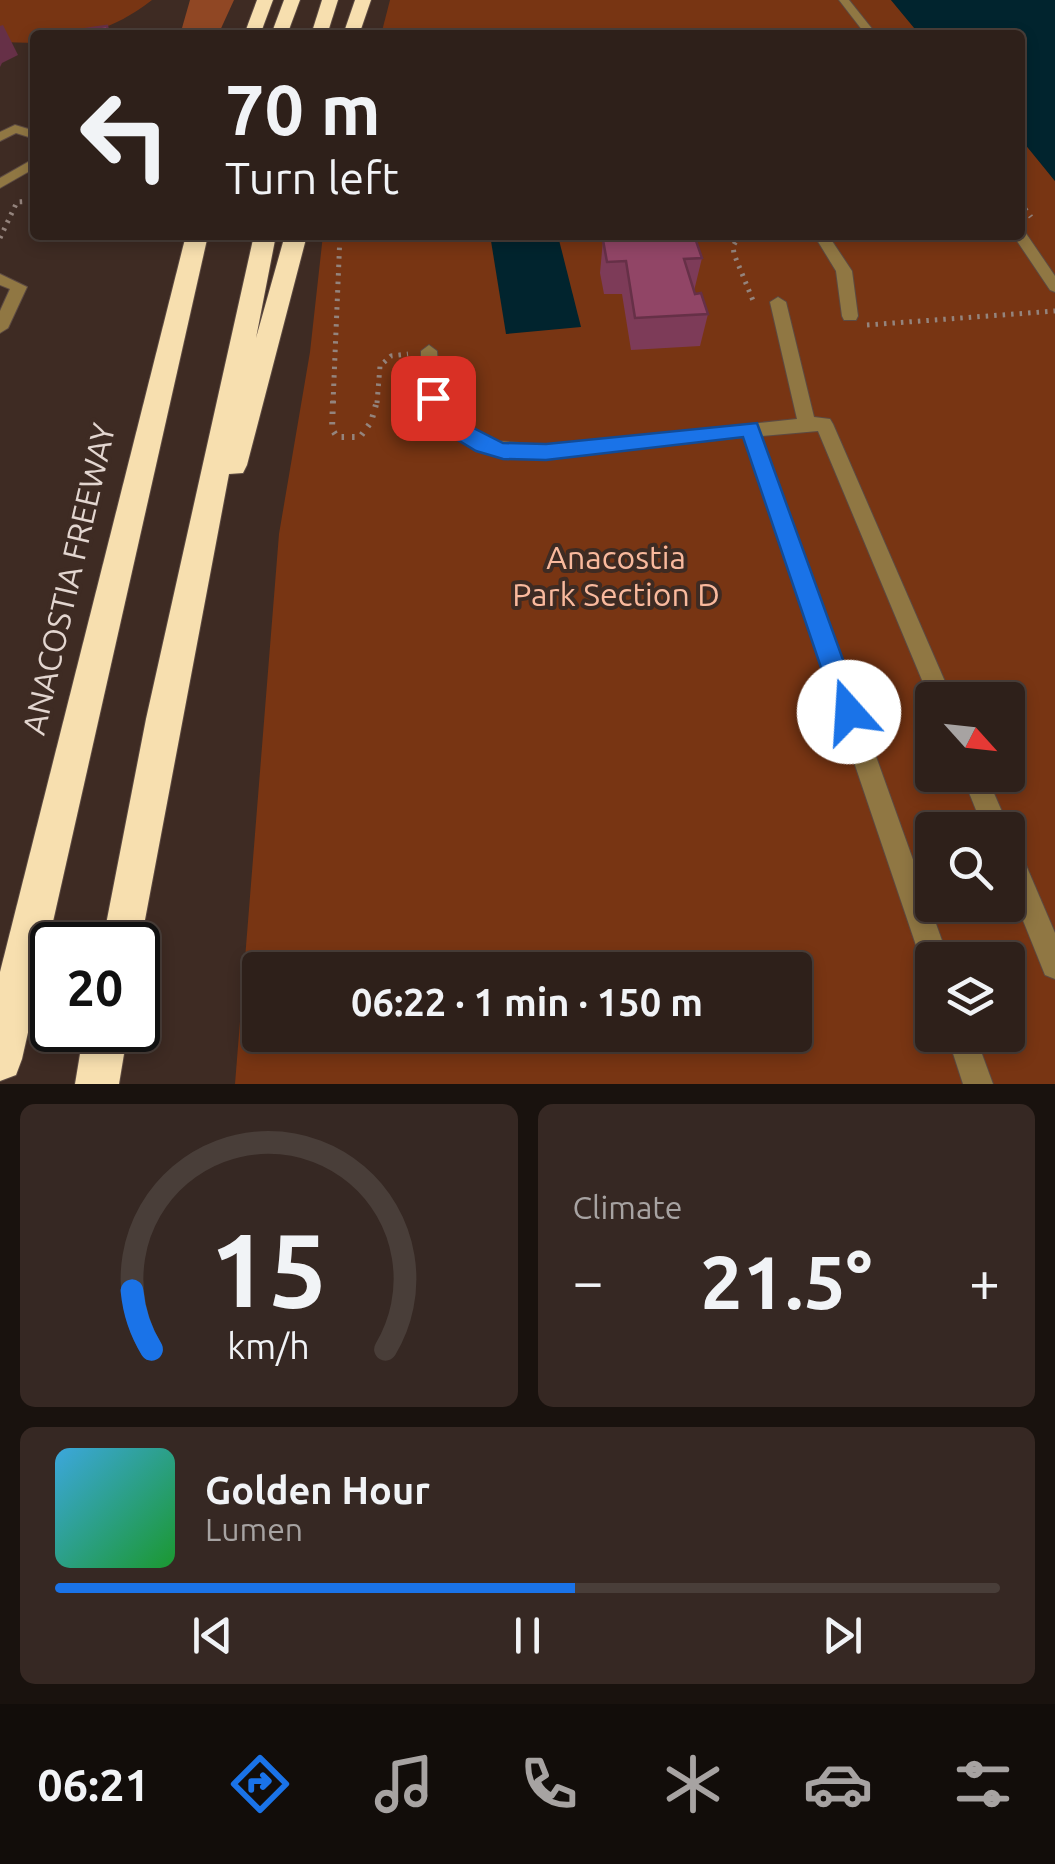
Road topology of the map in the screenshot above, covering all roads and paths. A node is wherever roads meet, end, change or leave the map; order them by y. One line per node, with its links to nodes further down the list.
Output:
1 (265, 0): 6 (highway)
2 (292, 0): 7 (highway)
3 (330, 0): 8 (highway)
4 (363, 0): 9 (highway)
5 (844, 0): 10 (street)
6 (254, 30)
7 (281, 30)
8 (321, 30)
9 (354, 30)
10 (868, 30)
11 (30, 134): 12 (street)
12 (0, 137)
13 (30, 165): 14 (street)
14 (0, 184)
15 (30, 201): 16 (path)
16 (0, 238)
17 (196, 240): 35 (highway, ANACOSTIA FREEWAY)
18 (212, 240): 35 (highway)
19 (263, 240): 37 (highway)
20 (295, 240): 37 (highway)
21 (340, 240): 32 (path)
22 (737, 240): 29 (path)
23 (824, 240): 30 (street)
24 (1023, 240): 26 (street)
25 (0, 279): 31 (street)
26 (1055, 287)
27 (778, 302): 33 (street)
28 (1055, 311): 30 (path)
29 (758, 315)
30 (854, 321)
31 (0, 328)
32 (430, 351): 34 (street)
33 (807, 424): 34 (street); 36 (street)
34 (750, 429): 40 (street)
35 (140, 464): 44 (highway, ANACOSTIA FREEWAY)
36 (934, 682)
37 (163, 719): 39 (highway)
38 (1025, 894): 41 (street)
39 (126, 922)
40 (929, 942)
41 (1055, 965)
42 (102, 1052): 45 (highway)
43 (967, 1052): 46 (street)
44 (0, 1059)
45 (97, 1084)
46 (978, 1084)

